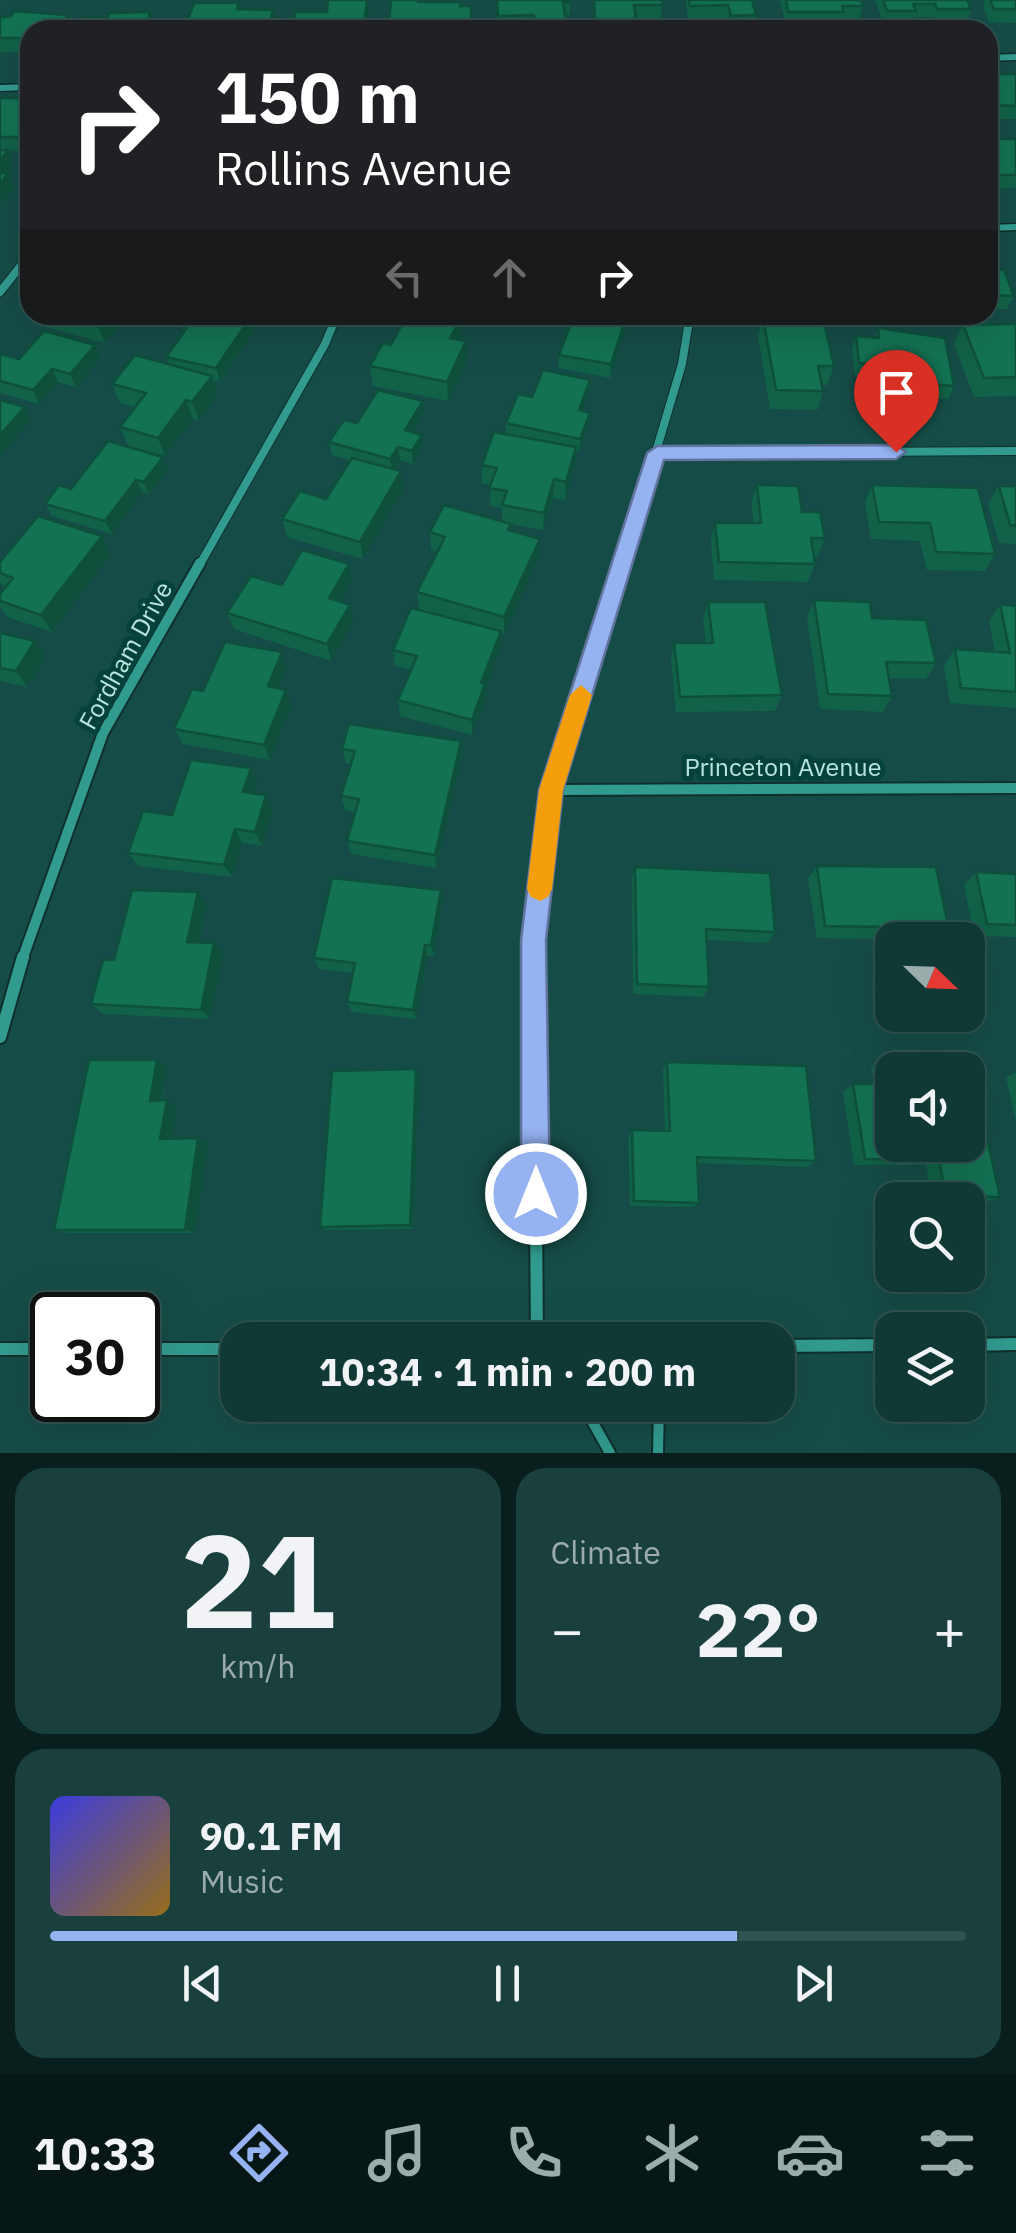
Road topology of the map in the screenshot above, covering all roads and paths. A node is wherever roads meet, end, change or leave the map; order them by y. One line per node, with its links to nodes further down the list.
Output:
1 (20, 267): 2 (street)
2 (0, 292)
3 (333, 325): 9 (street, Fordham Drive)
4 (688, 325): 6 (street)
5 (1016, 451): 6 (street)
6 (657, 453): 8 (street)
7 (1016, 788): 8 (street, Princeton Avenue)
8 (551, 790): 10 (street)
9 (0, 1037)
10 (537, 1322)
11 (1016, 1344): 13 (street)
12 (875, 1345): 14 (street)
13 (985, 1345)
14 (795, 1346)
15 (0, 1349): 16 (street)
16 (30, 1349)
17 (160, 1349): 18 (street)
18 (220, 1349)
19 (593, 1422): 21 (lane)
20 (658, 1422): 22 (lane)
21 (610, 1453)
22 (658, 1453)

